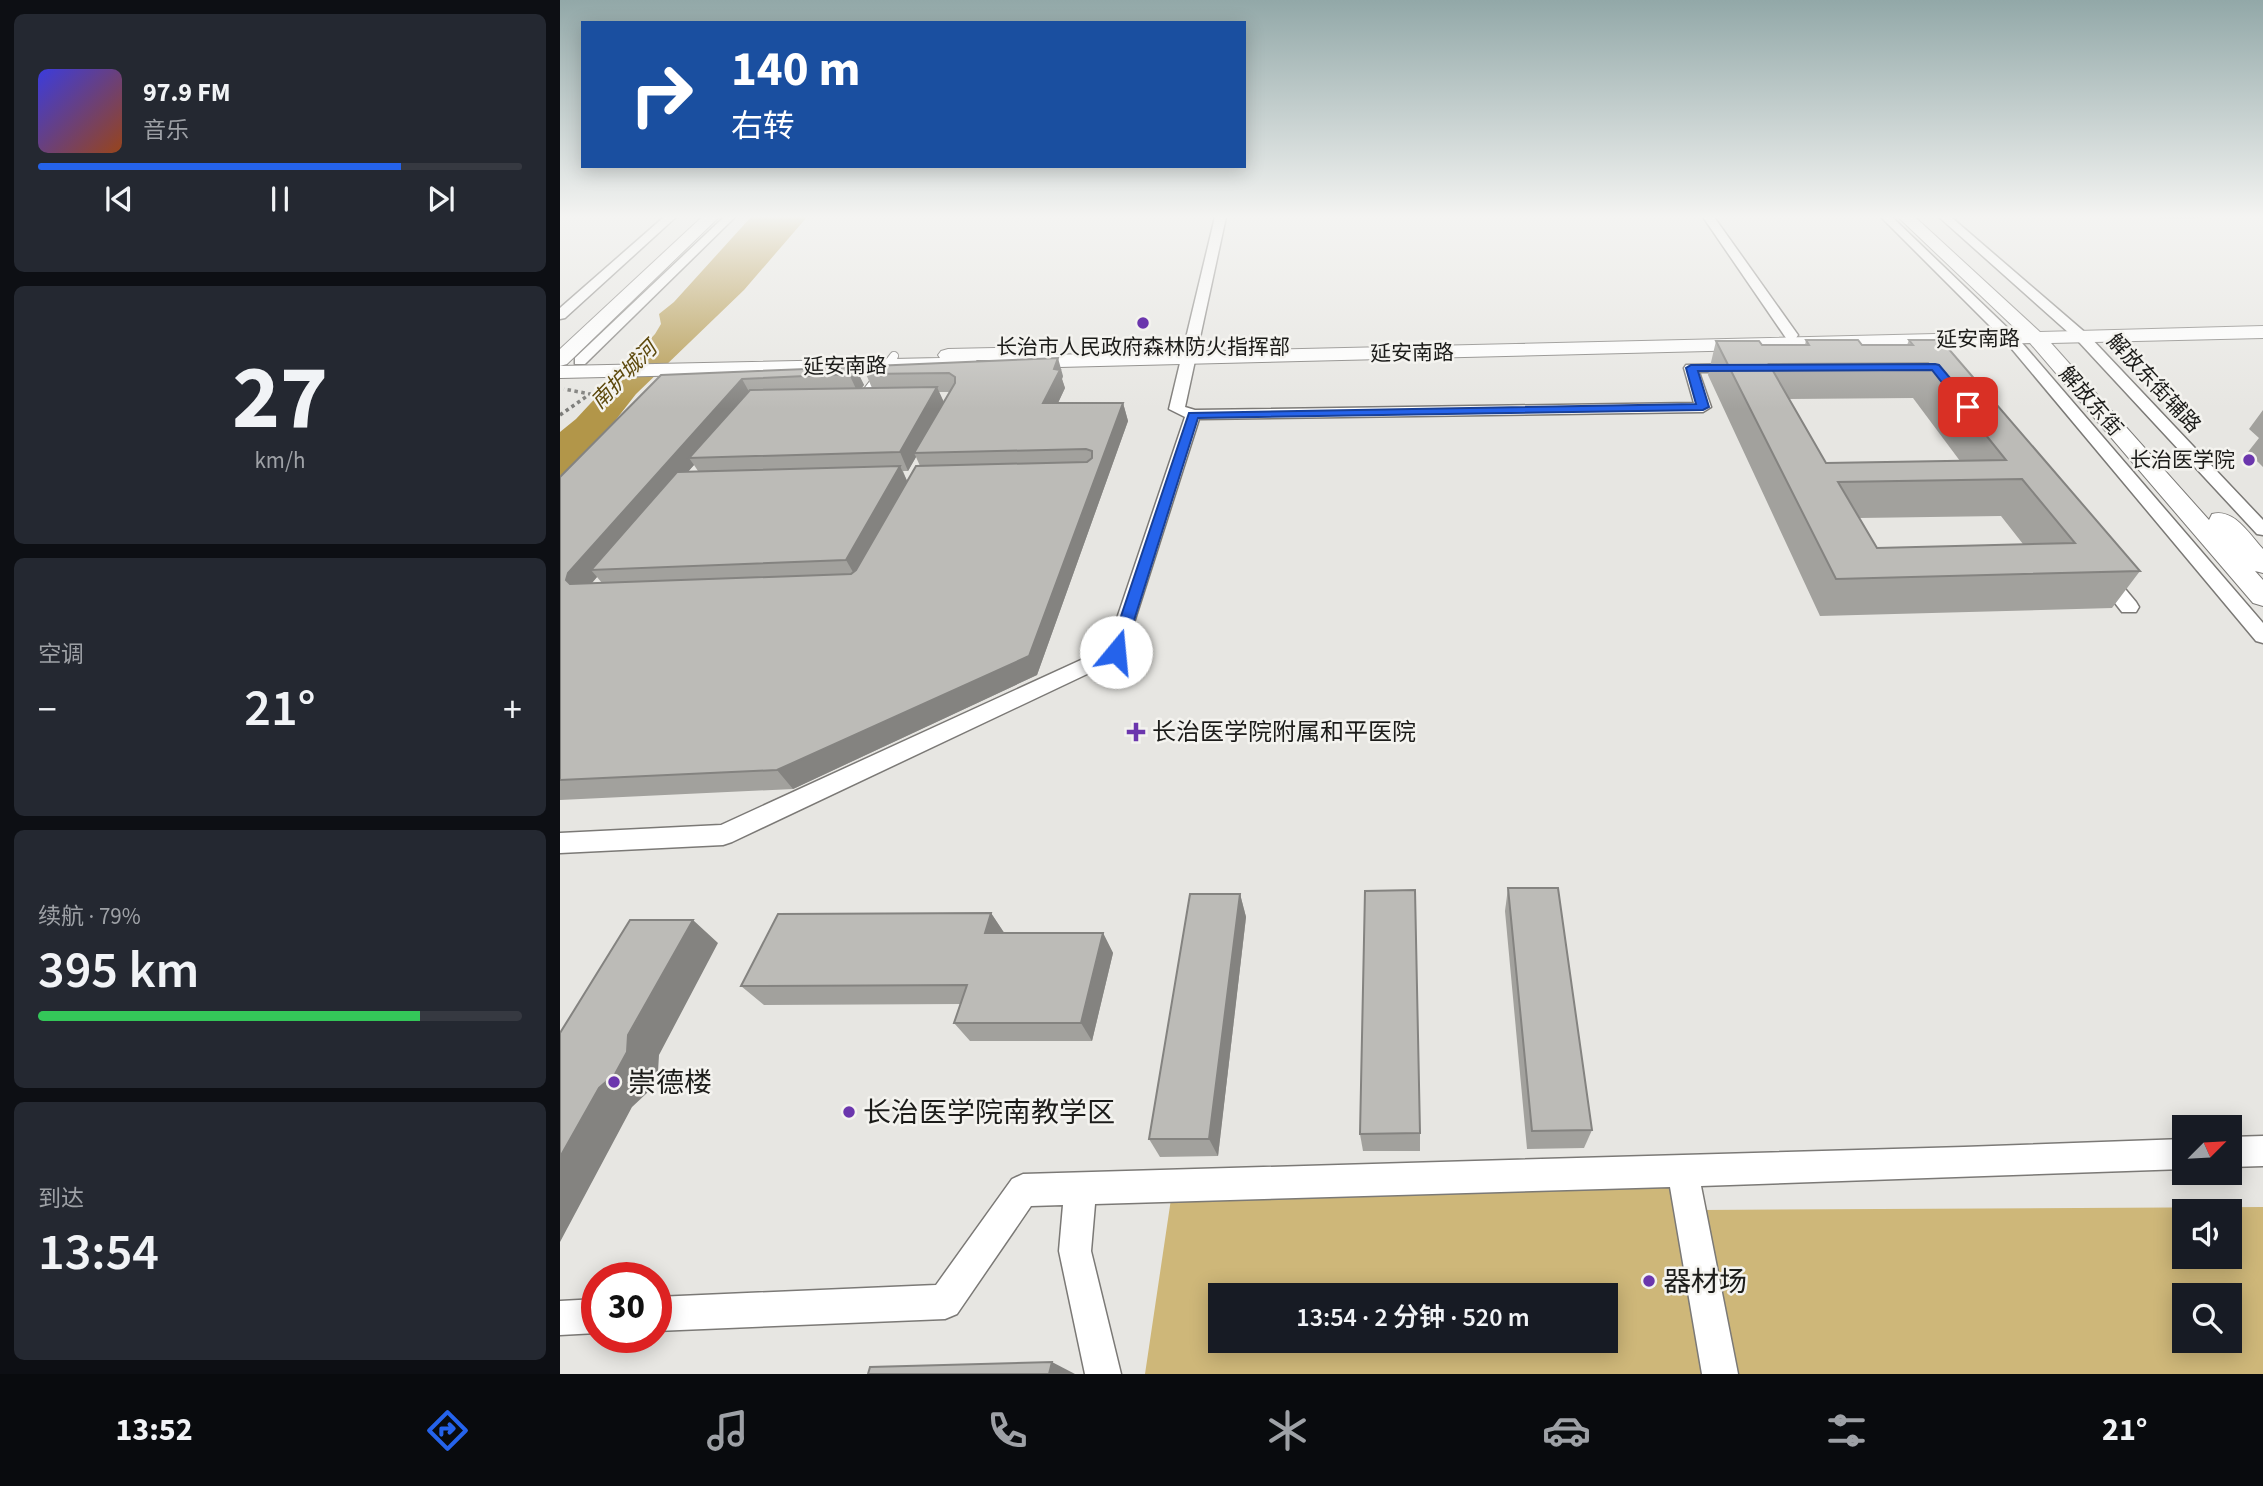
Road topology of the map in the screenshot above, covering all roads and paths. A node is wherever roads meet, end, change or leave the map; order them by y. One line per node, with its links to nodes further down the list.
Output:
1 (598, 281): 11 (street)
2 (620, 281): 15 (main road)
3 (651, 281): 18 (main road)
4 (662, 281): 18 (street)
5 (1207, 281): 16 (street)
6 (1753, 281): 14 (street)
7 (1972, 281): 13 (street, 解放东街辅路)
8 (1981, 281): 13 (main road, 解放东街)
9 (1990, 281): 13 (main road, 解放东街)
10 (1998, 281): 13 (street, 解放东街辅路)
11 (560, 315)
12 (2261, 331): 13 (main road, 延安南路)
13 (2042, 333): 14 (main road, 延安南路); 16 (main road, 延安南路); 25 (street, 解放东街辅路); 27 (main road, 解放东街); 28 (main road, 解放东街); 30 (street, 解放东街辅路)
14 (1791, 335): 16 (main road, 延安南路)
15 (560, 336)
16 (1191, 354): 17 (main road, 延安南路); 24 (street)
17 (890, 360): 18 (main road, 延安南路); 22 (lane)
18 (573, 365): 23 (path)
19 (1759, 368): 24 (street)
20 (875, 398): 22 (lane)
21 (848, 399): 22 (lane)
22 (861, 399)
23 (560, 415)
24 (1193, 415): 31 (street)
25 (2263, 530)
26 (2095, 565): 29 (street)
27 (2263, 565)
28 (2263, 597)
29 (2129, 607)
30 (2263, 636)
31 (560, 843)
32 (2263, 1151): 33 (street)
33 (2242, 1152)
34 (2172, 1154): 35 (street)
35 (1683, 1171): 36 (street); 41 (street)
36 (1081, 1188): 37 (street); 40 (street)
37 (672, 1313)
38 (581, 1317): 39 (street)
39 (560, 1318)
40 (1103, 1374)
41 (1720, 1374)

